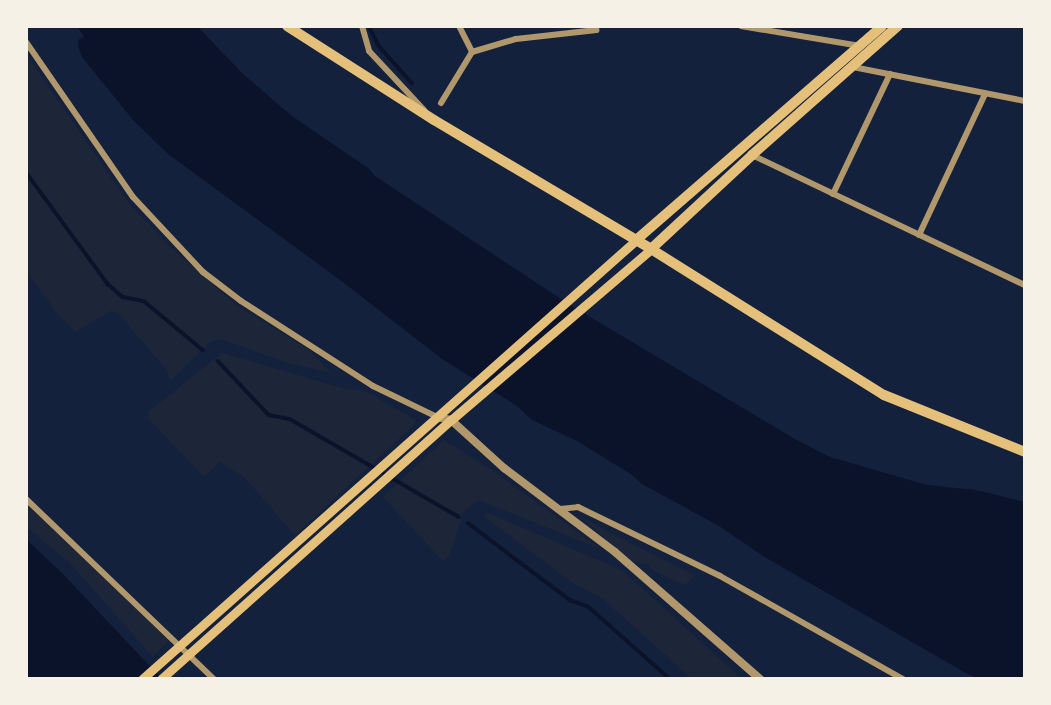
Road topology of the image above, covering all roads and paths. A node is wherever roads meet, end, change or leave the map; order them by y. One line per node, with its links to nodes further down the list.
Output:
1 (288, 26): 18 (main road)
2 (362, 26): 18 (street)
3 (459, 26): 12 (street)
4 (596, 26): 12 (street)
5 (741, 26): 9 (street)
6 (793, 26): 9 (street)
7 (882, 26): 11 (main road)
8 (898, 26): 13 (main road)
9 (792, 35): 11 (street)
10 (26, 42): 25 (street)
11 (860, 46): 22 (main road)
12 (472, 52): 17 (street)
13 (853, 67): 14 (street); 19 (main road)
14 (890, 74): 15 (street); 20 (street)
15 (985, 94): 16 (street); 21 (street)
16 (1025, 101)
17 (441, 103)
18 (433, 120): 22 (main road)
19 (752, 155): 20 (street); 23 (main road)
20 (833, 194): 21 (street)
21 (919, 235): 24 (street)
22 (635, 241): 23 (main road); 25 (main road)
23 (651, 250): 26 (main road); 27 (main road)
24 (1025, 285)
25 (437, 417): 26 (street); 30 (main road)
26 (451, 420): 29 (street); 31 (main road)
27 (1025, 452)
28 (26, 499): 32 (street)
29 (560, 509): 33 (street); 34 (street)
30 (142, 679)
31 (161, 679)
32 (214, 679)
33 (760, 679)
34 (903, 679)

